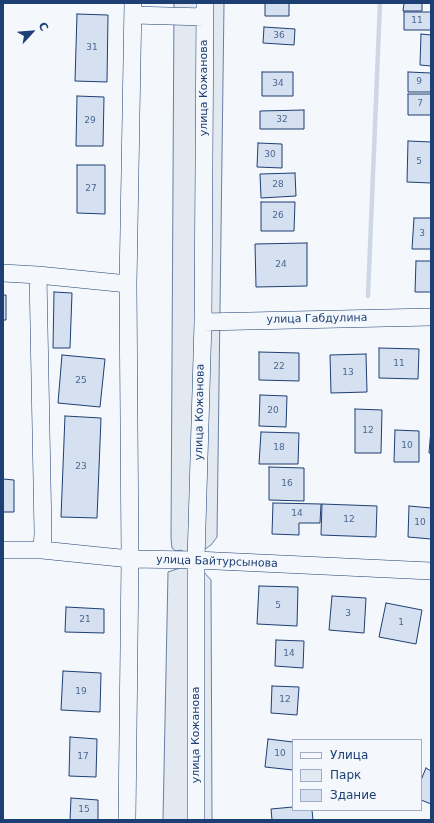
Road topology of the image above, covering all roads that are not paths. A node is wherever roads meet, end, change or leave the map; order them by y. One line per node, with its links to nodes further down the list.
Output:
1 (133, 9): 2 (street); 5 (street)
2 (205, 10): 7 (street, улица Кожанова)
3 (3, 273): 4 (street)
4 (38, 275): 5 (street); 9 (street)
5 (128, 284): 10 (street)
6 (431, 317): 7 (street, улица Габдулина)
7 (202, 322): 11 (street, улица Кожанова)
8 (3, 550): 9 (street, улица Байтурсынова)
9 (42, 550): 10 (street, улица Байтурсынова)
10 (130, 559): 11 (street, улица Байтурсынова); 13 (street)
11 (196, 560): 12 (street, улица Байтурсынова); 14 (street, улица Кожанова)
12 (431, 571)
13 (127, 820)
14 (196, 820)

